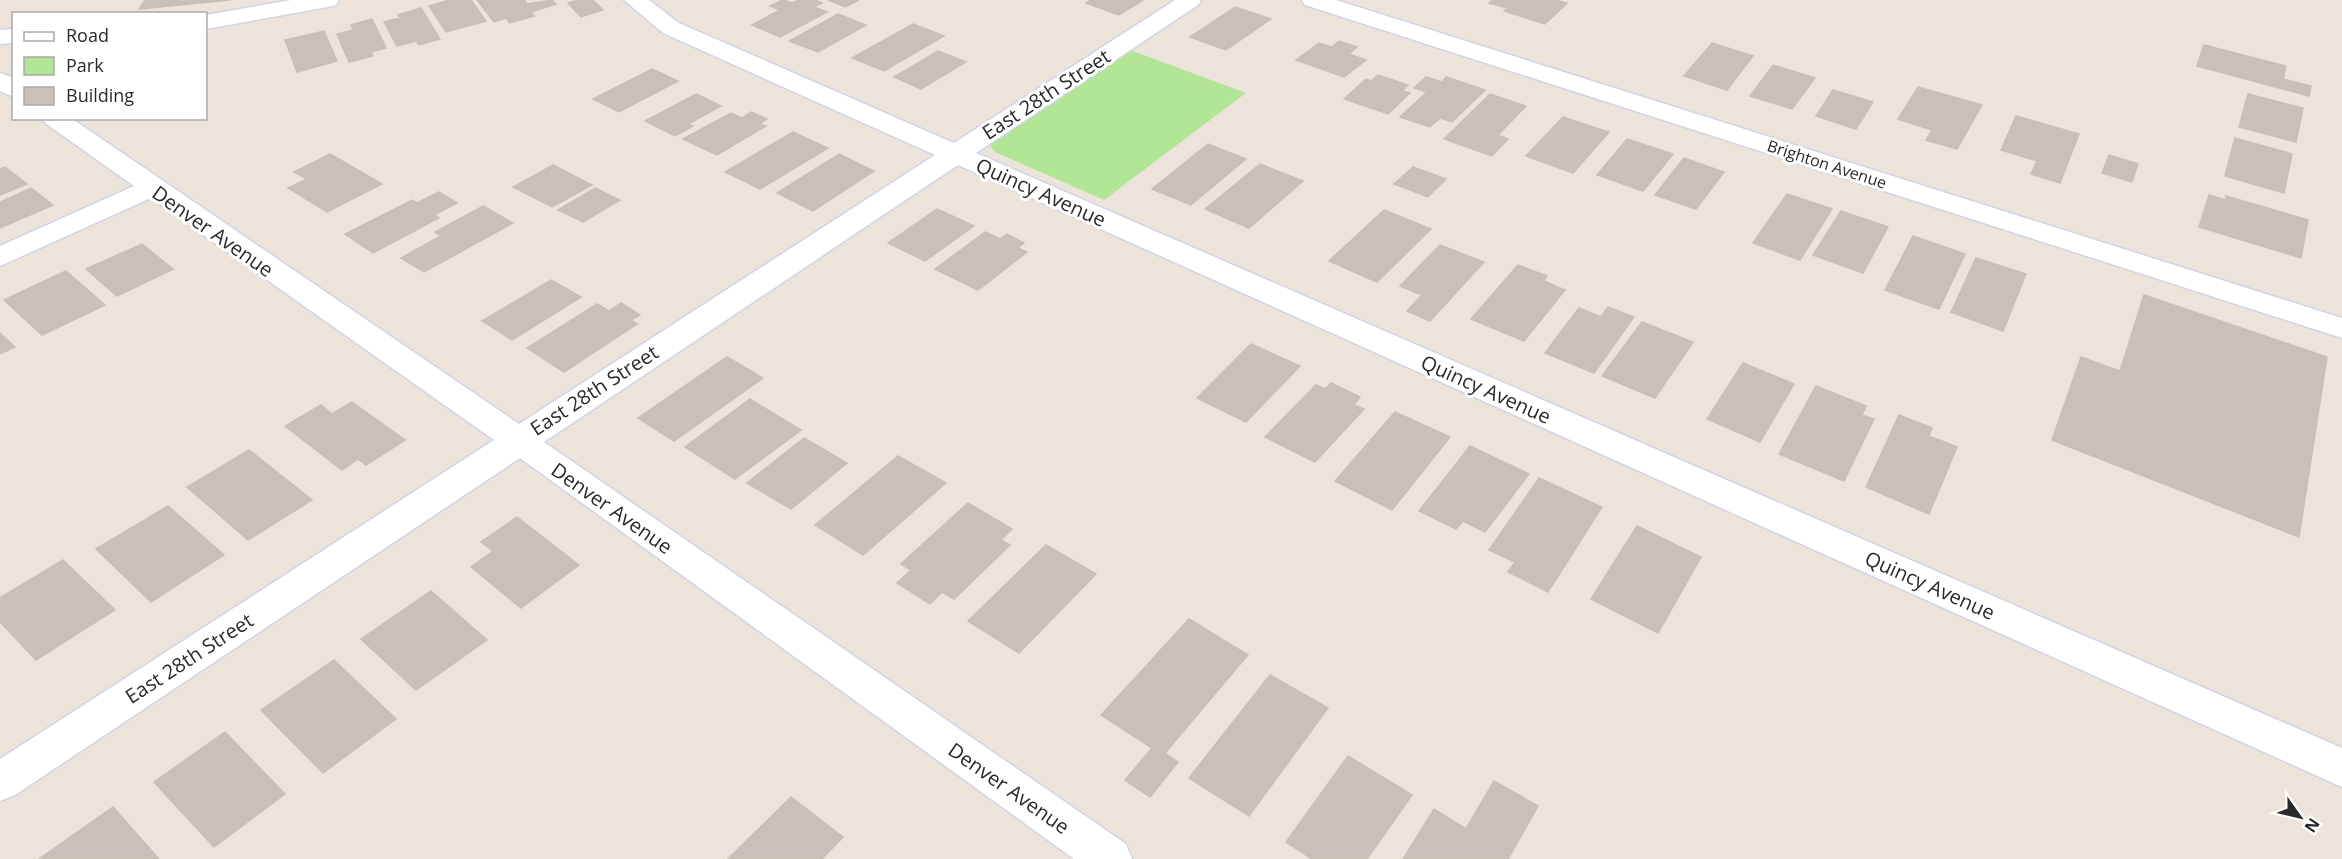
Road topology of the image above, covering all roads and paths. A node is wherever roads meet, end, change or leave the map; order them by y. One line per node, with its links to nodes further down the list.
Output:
1 (328, 0): 5 (street)
2 (635, 0): 7 (street, Quincy Avenue)
3 (1190, 0): 7 (street, East 28th Street)
4 (1313, 0): 10 (street, Brighton Avenue)
5 (207, 22)
6 (57, 120): 8 (street, Denver Avenue)
7 (954, 154): 11 (street, East 28th Street); 12 (street, Quincy Avenue)
8 (152, 188): 9 (street); 11 (street, Denver Avenue)
9 (0, 256)
10 (2342, 328)
11 (518, 440): 13 (street, East 28th Street); 14 (street, Denver Avenue)
12 (2342, 768)
13 (0, 782)
14 (1110, 859)

